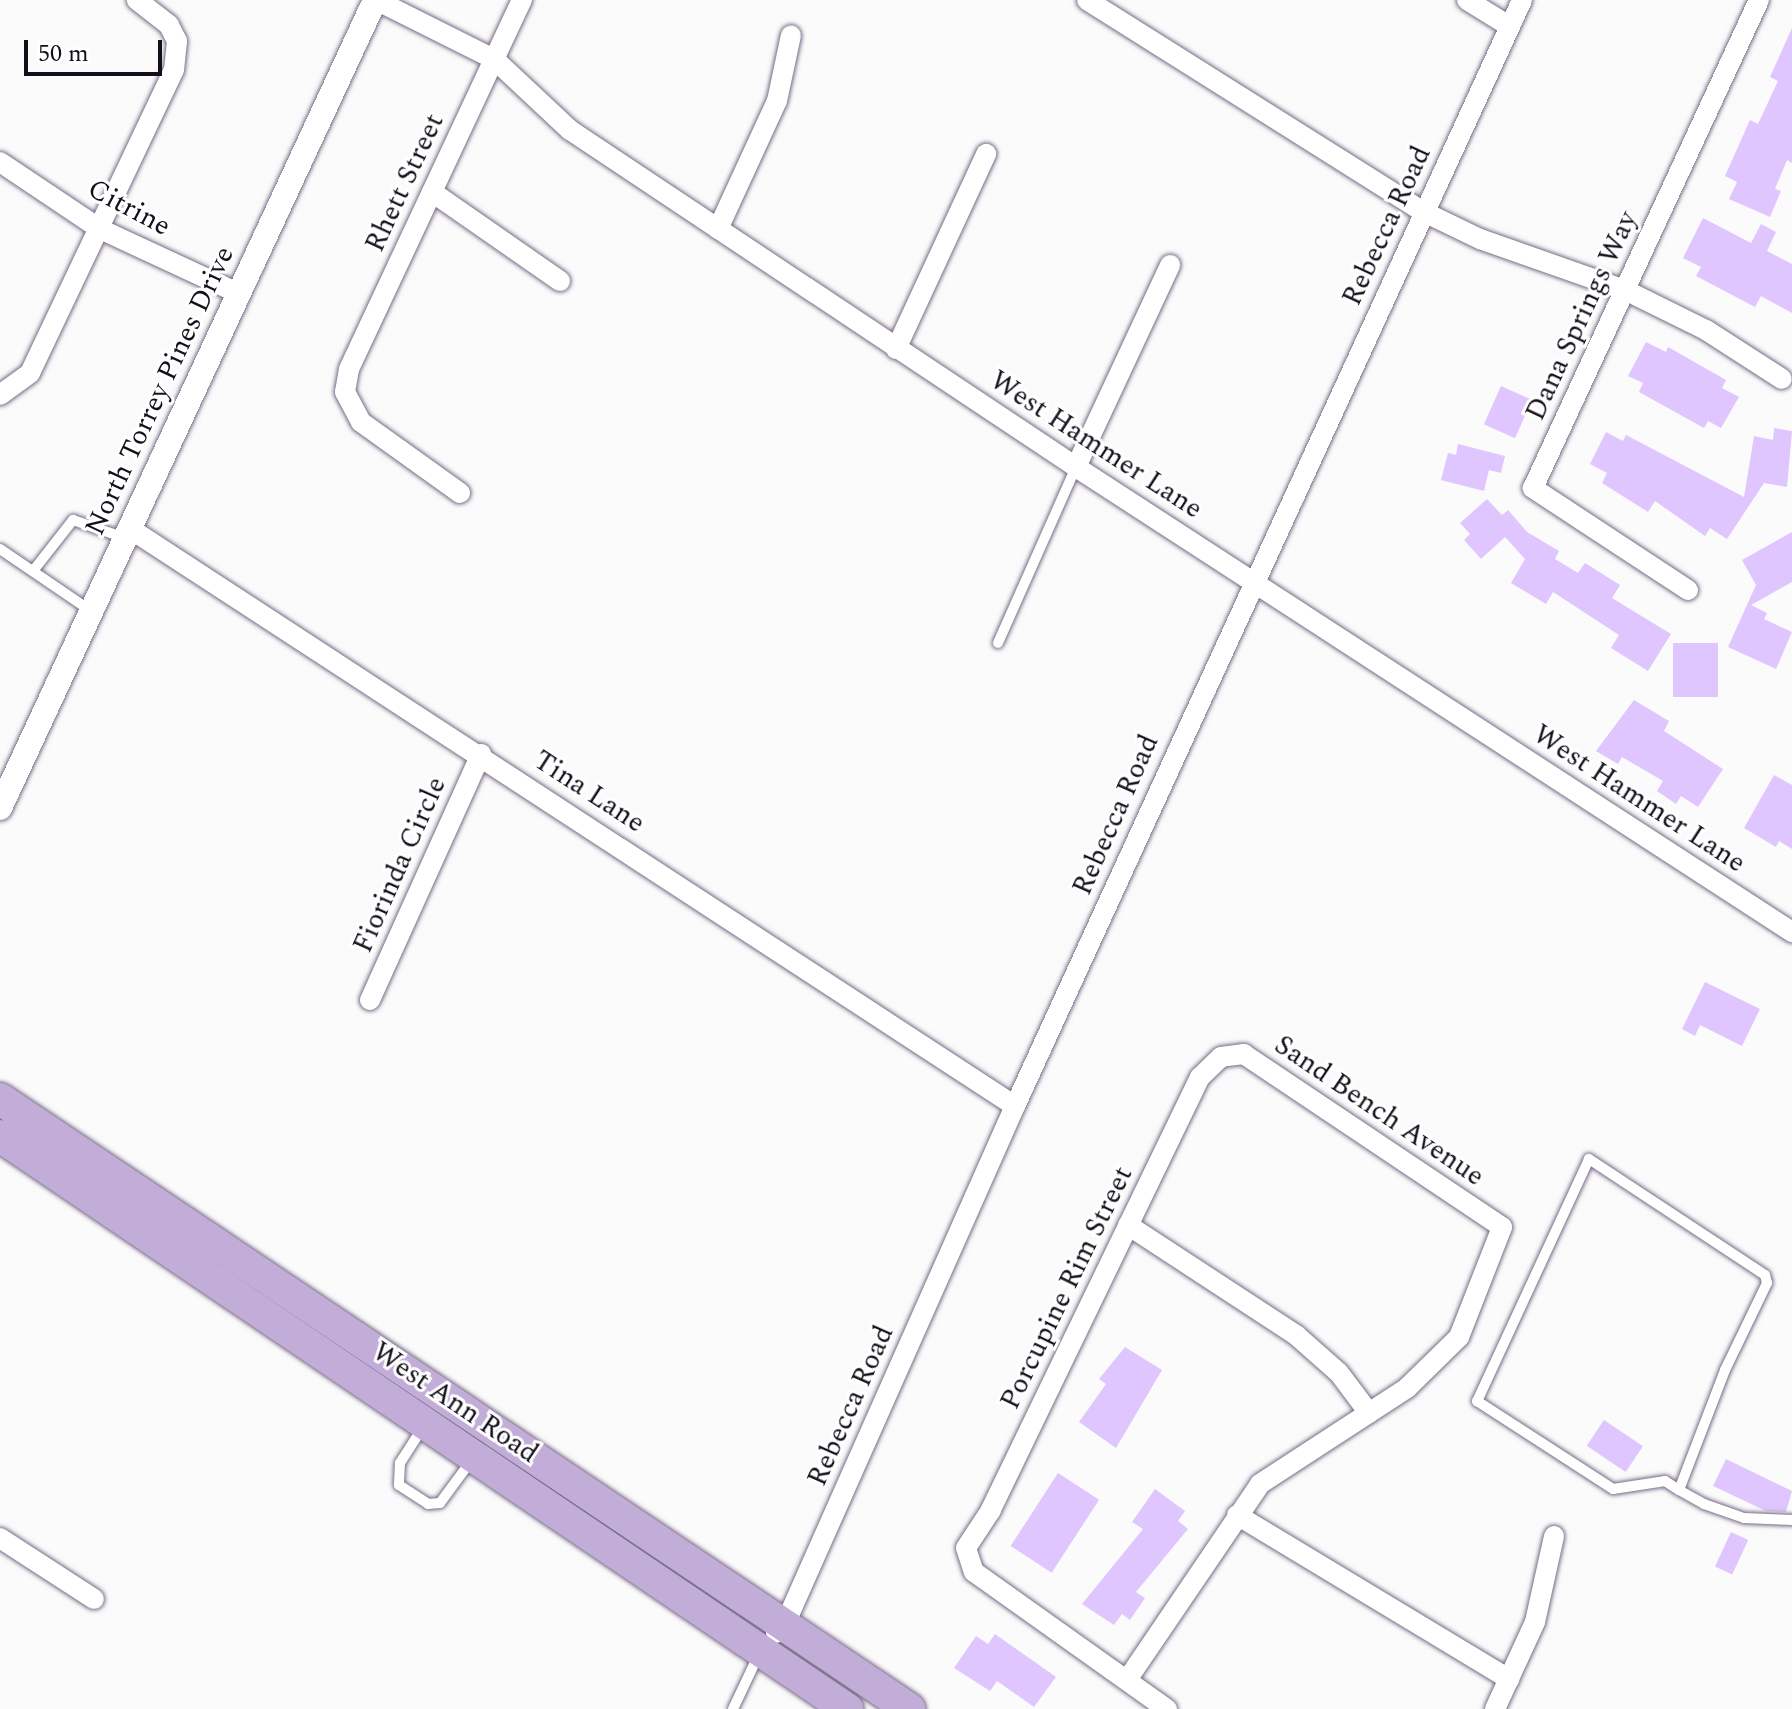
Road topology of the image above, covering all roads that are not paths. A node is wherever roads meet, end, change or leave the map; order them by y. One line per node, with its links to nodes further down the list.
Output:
1 (137, 0): 15 (street)
2 (375, 0): 10 (street, West Hammer Lane); 20 (street, North Torrey Pines Drive)
3 (522, 0): 10 (street, Rhett Street)
4 (1087, 0): 14 (street)
5 (1467, 0): 8 (street)
6 (1522, 0): 8 (street, Rebecca Road)
7 (1759, 0): 19 (street, Dana Springs Way)
8 (1509, 26): 14 (street, Rebecca Road)
9 (791, 35): 16 (street)
10 (494, 59): 13 (street, Rhett Street); 16 (street, West Hammer Lane)
11 (986, 154): 21 (street)
12 (0, 162): 15 (street, Citrine)
13 (432, 192): 18 (street); 25 (street, Rhett Street)
14 (1424, 212): 19 (street); 29 (street, Rebecca Road)
15 (100, 229): 20 (street, Citrine); 23 (street)
16 (718, 229): 21 (street, West Hammer Lane)
17 (1170, 265): 24 (street)
18 (560, 281)
19 (1625, 290): 22 (street); 30 (street, Dana Springs Way)
20 (238, 293): 26 (street, North Torrey Pines Drive)
21 (896, 349): 24 (street, West Hammer Lane)
22 (1782, 379)
23 (0, 395)
24 (1076, 467): 29 (street, West Hammer Lane); 32 (lane)
25 (460, 493)
26 (127, 533): 28 (lane); 31 (street, North Torrey Pines Drive); 33 (street, Tina Lane)
27 (0, 549): 28 (lane)
28 (33, 571): 31 (lane)
29 (1254, 581): 35 (street, West Hammer Lane); 39 (street, Rebecca Road)
30 (1688, 590)
31 (91, 611): 34 (street, North Torrey Pines Drive)
32 (998, 643)
33 (481, 754): 36 (street, Fiorinda Circle); 39 (street, Tina Lane)
34 (0, 808)
35 (1792, 932)
36 (370, 1000)
37 (1221, 1057): 41 (street, Porcupine Rim Street); 44 (street, Sand Bench Avenue)
38 (0, 1099): 42 (main road, West Ann Road)
39 (1015, 1106): 53 (street, Rebecca Road)
40 (0, 1136): 43 (main road, West Ann Road)
41 (1128, 1225): 44 (street); 56 (street, Porcupine Rim Street)
42 (357, 1337): 43 (main road); 53 (main road, West Ann Road)
43 (342, 1365): 45 (main road, West Ann Road)
44 (1369, 1413): 48 (street)
45 (426, 1422): 46 (main road, West Ann Road); 46 (lane)
46 (475, 1455): 54 (main road, West Ann Road)
47 (1679, 1490): 47 (lane); 49 (lane)
48 (1237, 1515): 55 (street); 56 (street)
49 (1792, 1520)
50 (1554, 1536): 55 (street)
51 (0, 1538): 52 (street)
52 (94, 1599)
53 (785, 1624): 54 (street, Rebecca Road); 59 (main road, West Ann Road)
54 (760, 1650): 57 (lane); 58 (main road, West Ann Road)
55 (1509, 1679): 61 (street)
56 (1127, 1680): 60 (street)
57 (733, 1709)
58 (847, 1709)
59 (909, 1709)
60 (1167, 1709)
61 (1495, 1709)

